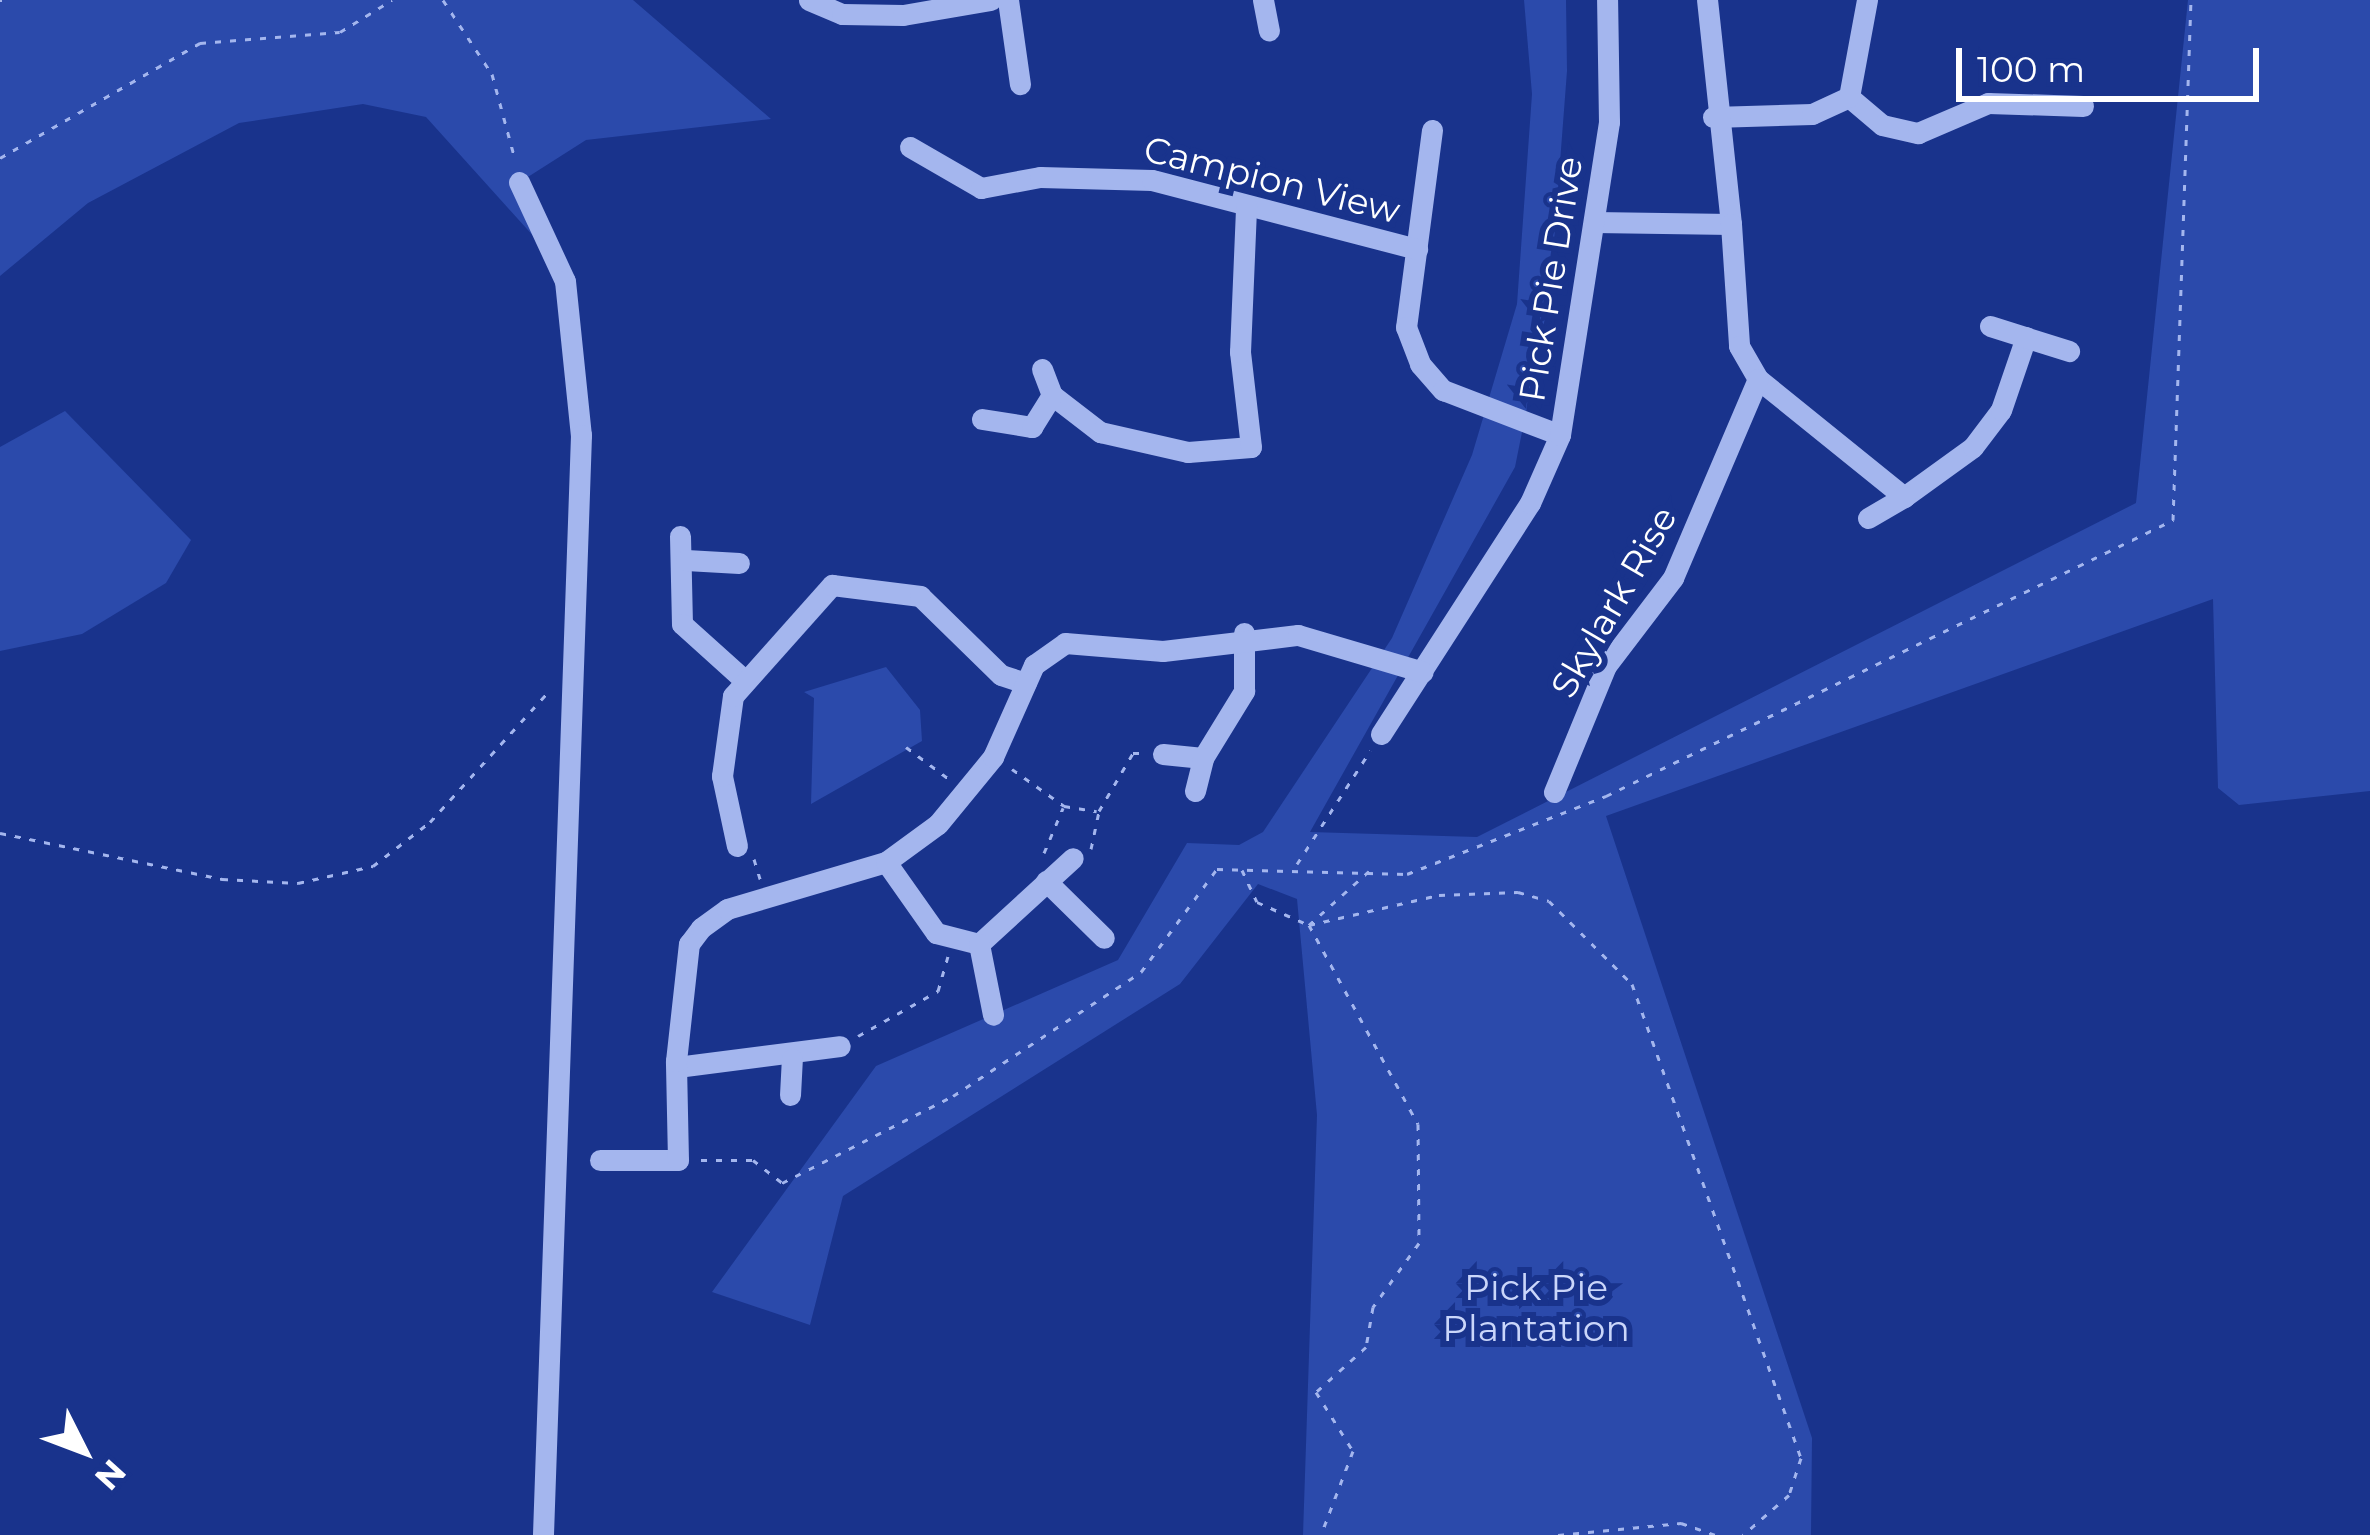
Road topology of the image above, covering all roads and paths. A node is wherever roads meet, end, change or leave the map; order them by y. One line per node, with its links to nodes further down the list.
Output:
1 (392, 0): 17 (path)
2 (443, 0): 18 (path)
3 (808, 0): 4 (street)
4 (991, 0)
5 (1008, 0): 11 (street)
6 (1263, 0): 10 (street)
7 (1606, 0): 20 (street, Pick Pie Drive)
8 (1707, 0): 14 (street)
9 (1867, 0): 12 (street)
10 (1269, 30)
11 (1020, 84)
12 (1849, 97): 13 (street); 14 (street)
13 (2083, 106)
14 (1713, 117): 21 (street)
15 (1432, 130): 22 (street)
16 (910, 147): 19 (street, Campion View)
17 (0, 158)
18 (520, 182): 40 (street)
19 (1246, 206): 22 (street, Campion View); 28 (street)
20 (1594, 222): 21 (street); 30 (street, Pick Pie Drive)
21 (1731, 224): 27 (street)
22 (1417, 250): 30 (street)
23 (1990, 326): 24 (street)
24 (2026, 337): 25 (street); 31 (street)
25 (2069, 351)
26 (1042, 369): 28 (street)
27 (1758, 380): 31 (street); 48 (street, Skylark Rise)
28 (1052, 395): 29 (street)
29 (982, 419)
30 (1559, 434): 37 (street, Pick Pie Drive)
31 (1904, 497): 32 (street)
32 (1868, 518)
33 (680, 536): 34 (street)
34 (686, 560): 35 (street); 38 (street)
35 (739, 563)
36 (1244, 633): 37 (street); 39 (street); 45 (street)
37 (1423, 672): 41 (street, Pick Pie Drive)
38 (743, 679): 39 (street); 52 (street)
39 (1026, 683): 44 (street)
40 (575, 690): 51 (path); 70 (street)
41 (1381, 734): 55 (path)
42 (906, 747): 46 (path)
43 (1163, 754): 45 (street); 50 (path)
44 (993, 757): 46 (street); 49 (path)
45 (1203, 758): 47 (street)
46 (965, 790): 54 (street)
47 (1196, 791)
48 (1554, 792)
49 (1064, 806): 50 (path); 58 (path)
50 (1099, 811): 53 (path)
51 (0, 833)
52 (737, 846): 59 (path)
53 (1073, 858): 58 (street)
54 (886, 862): 59 (street); 62 (street)
55 (1295, 867)
56 (1241, 868): 60 (path)
57 (1370, 871): 60 (path)
58 (1046, 881): 61 (street); 63 (street)
59 (766, 898): 67 (street)
60 (1309, 925): 71 (path); 74 (path)
61 (1104, 938)
62 (952, 943): 63 (street); 65 (path)
63 (979, 944): 64 (street)
64 (993, 1015)
65 (840, 1046): 66 (street)
66 (792, 1059): 67 (street); 68 (street)
67 (677, 1067): 69 (street)
68 (790, 1095)
69 (600, 1160)
70 (543, 1535)
71 (1321, 1535)
72 (1558, 1535): 73 (path)
73 (1716, 1535)
74 (1743, 1535)

